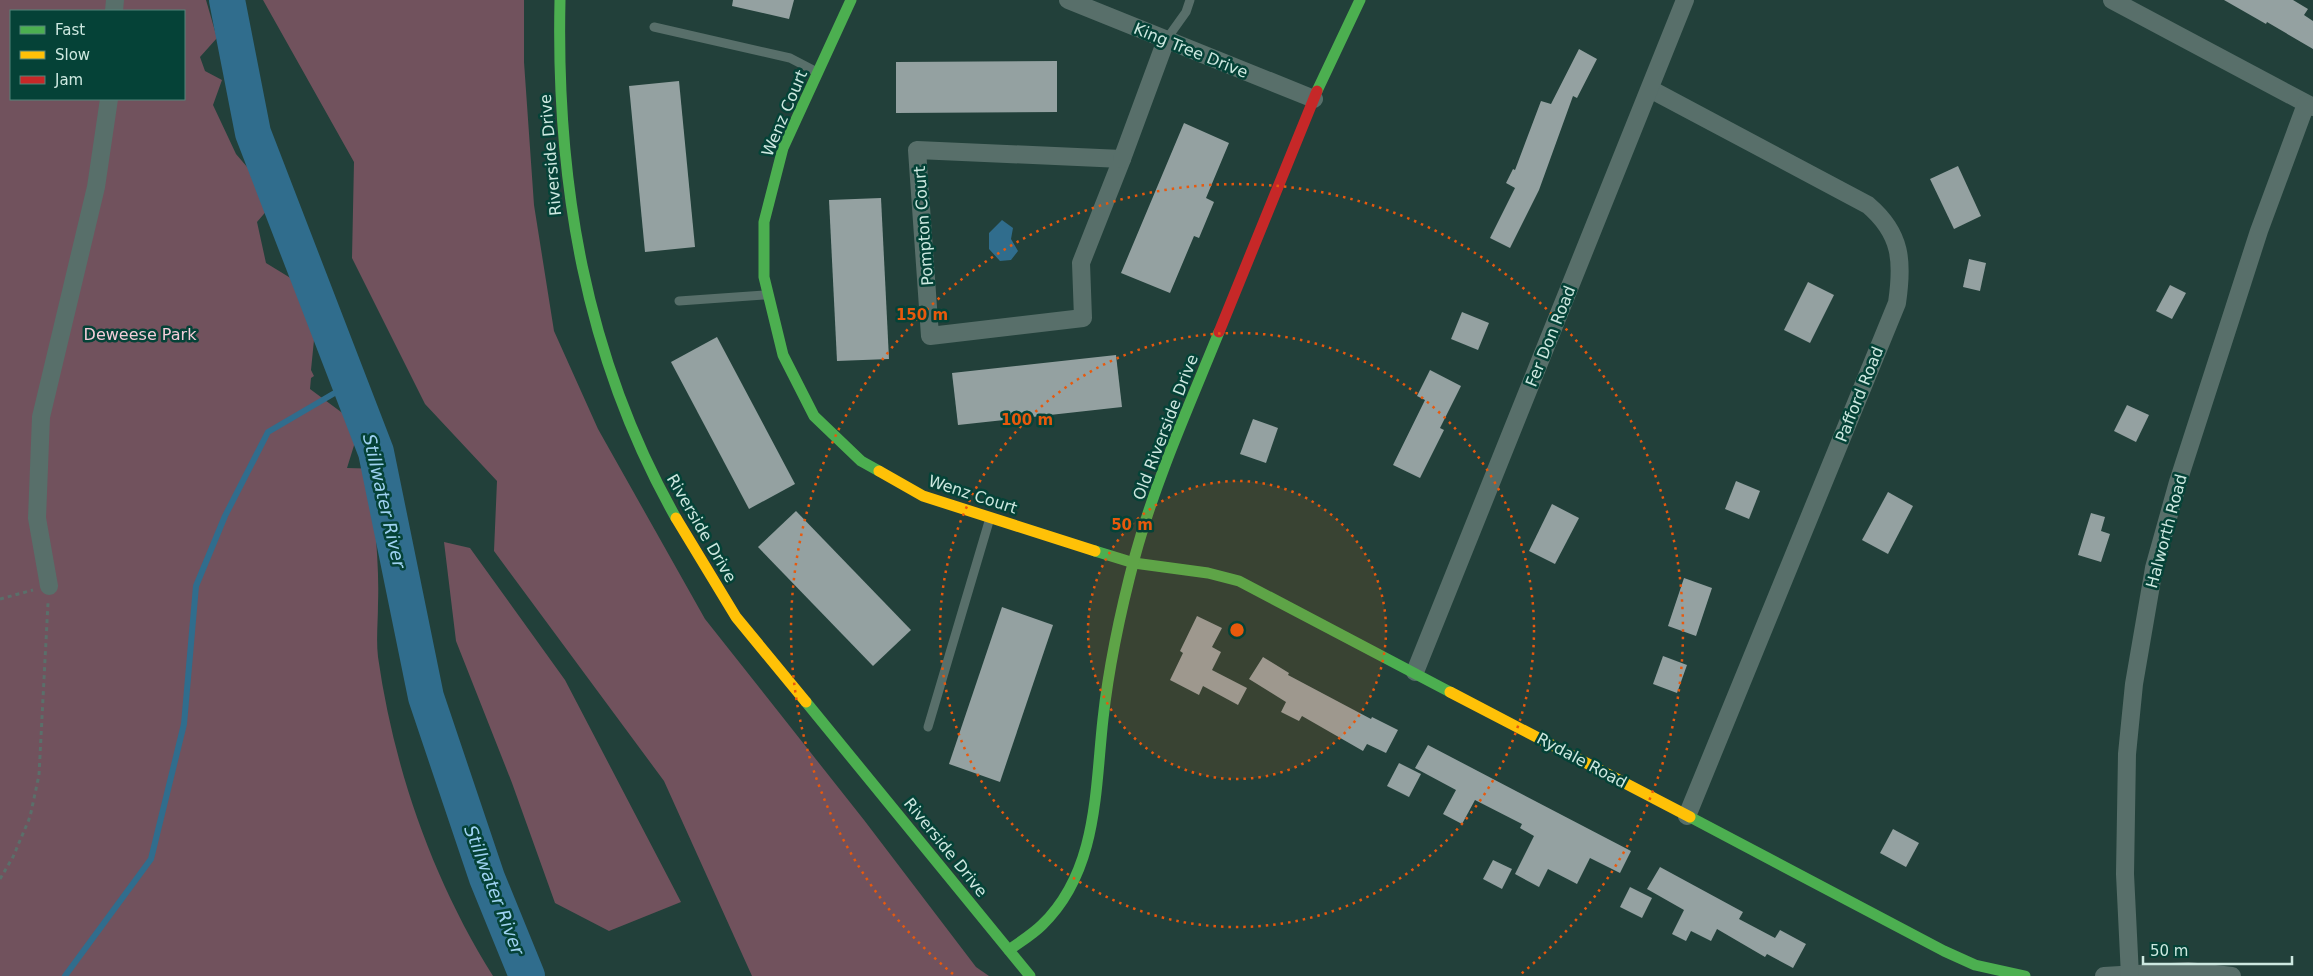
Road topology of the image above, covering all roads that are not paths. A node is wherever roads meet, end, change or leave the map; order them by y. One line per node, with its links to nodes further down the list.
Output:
1 (560, 0): 24 (street, Riverside Drive)
2 (851, 0): 10 (street, Wenz Court)
3 (1190, 0): 9 (lane)
4 (1360, 0): 12 (street, Old Riverside Drive)
5 (1685, 0): 11 (street, Fer Don Road)
6 (2112, 0): 14 (street)
7 (1072, 1): 9 (street, King Tree Drive)
8 (654, 27): 10 (lane)
9 (1166, 40): 12 (street, King Tree Drive); 15 (street, Pompton Court)
10 (818, 72): 16 (street, Wenz Court)
11 (1650, 89): 21 (street, Fer Don Road); 23 (street, Pafford Road)
12 (1314, 99): 19 (street, Old Riverside Drive)
13 (109, 100): 20 (street)
14 (2310, 105): 25 (street, Halworth Road)
15 (1122, 159): 15 (street, Pompton Court)
16 (768, 295): 17 (lane); 18 (street, Wenz Court)
17 (679, 300)
18 (990, 517): 19 (street, Wenz Court); 22 (lane)
19 (1134, 563): 21 (street, Rydale Road); 24 (street, Old Riverside Drive)
20 (49, 586)
21 (1415, 672): 23 (street, Rydale Road)
22 (928, 727)
23 (1687, 816): 27 (street, Rydale Road)
24 (1009, 950): 26 (street, Riverside Drive)
25 (2130, 975): 28 (street); 29 (street)
26 (1030, 976)
27 (2025, 976)
28 (2104, 976)
29 (2232, 976)

